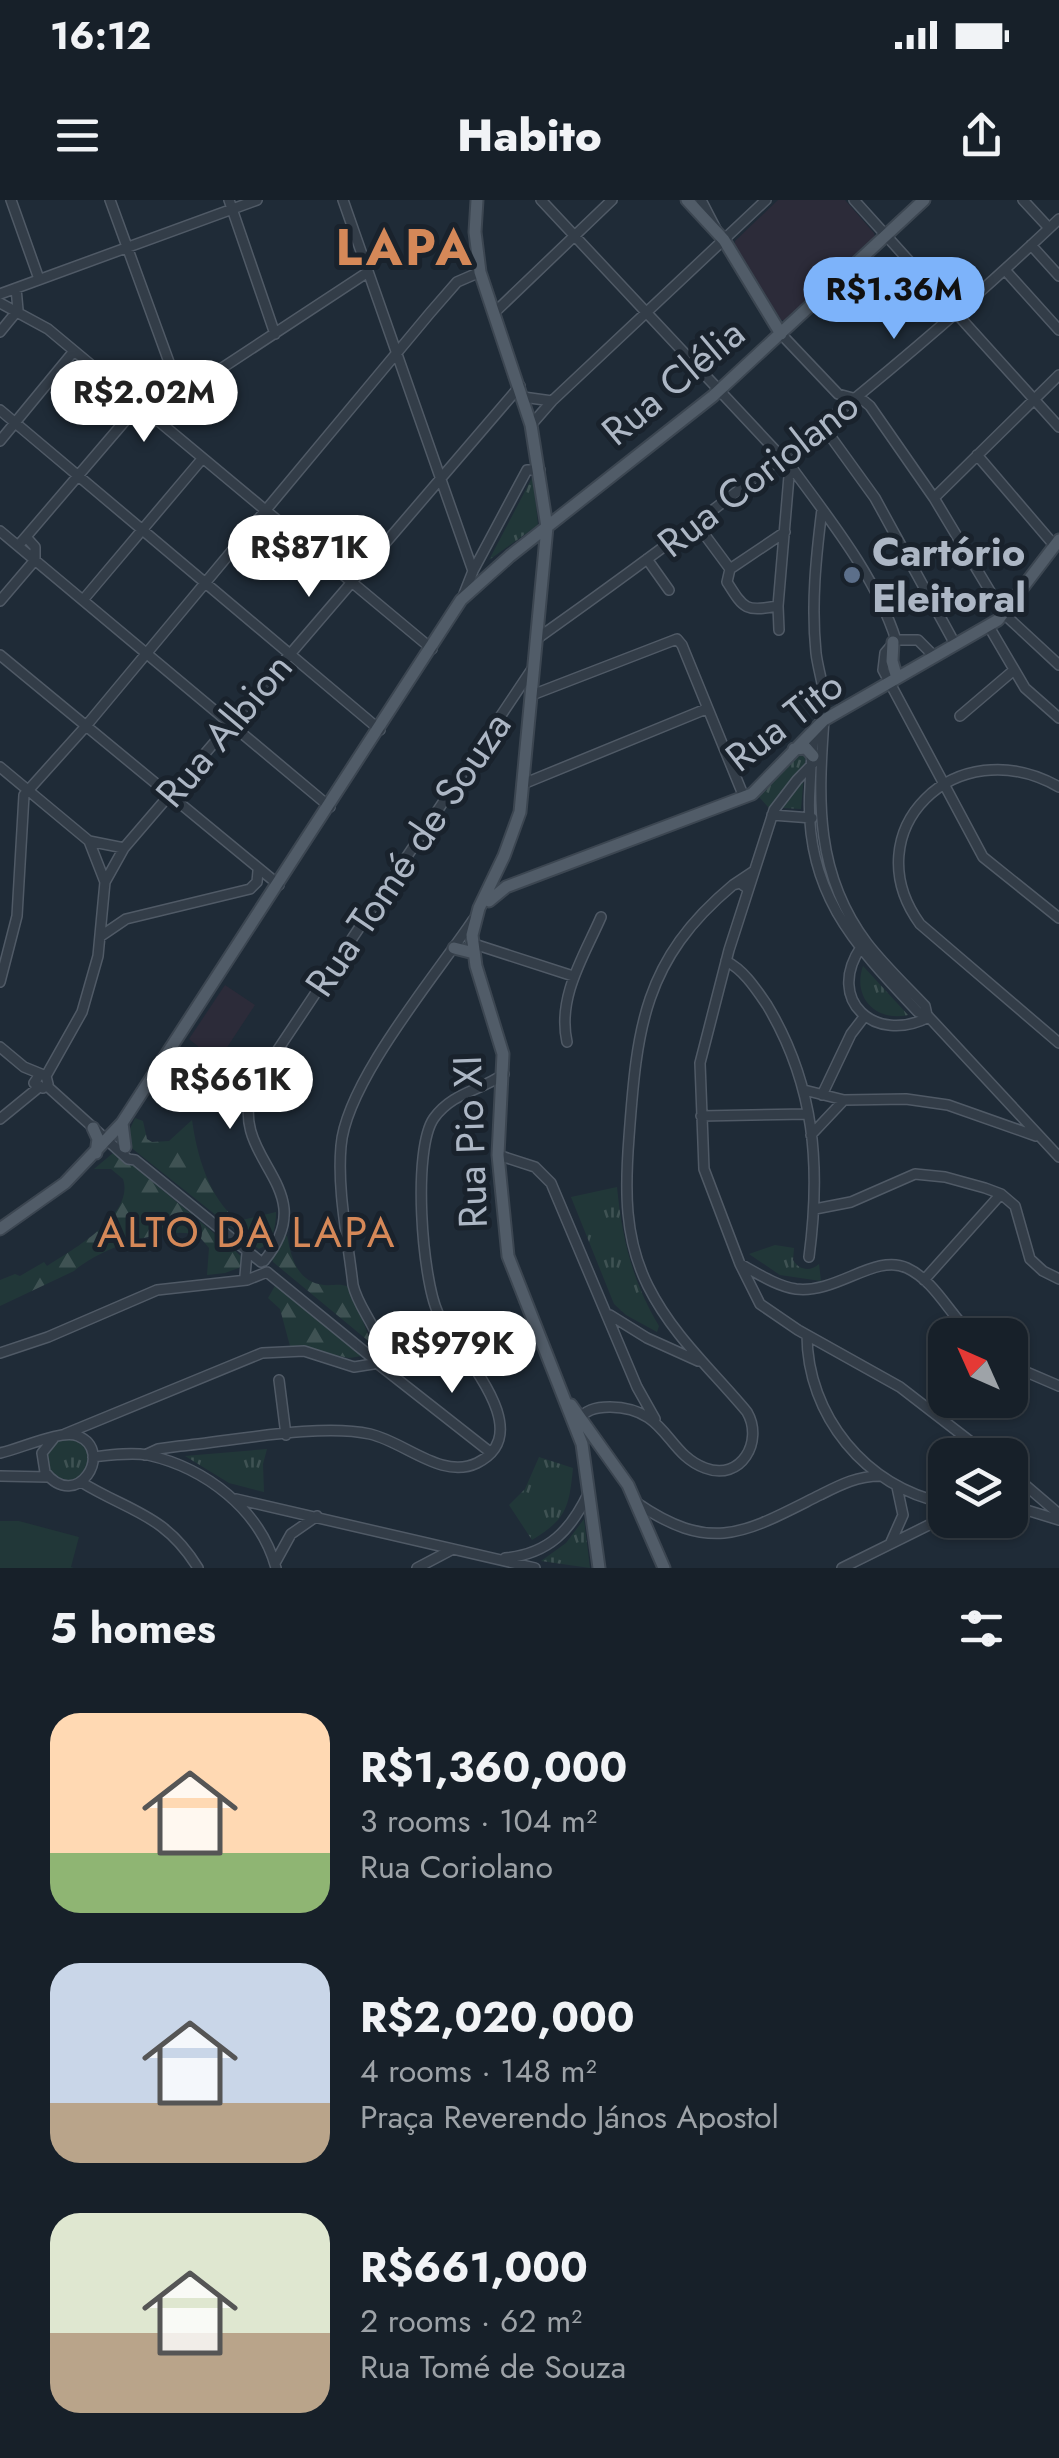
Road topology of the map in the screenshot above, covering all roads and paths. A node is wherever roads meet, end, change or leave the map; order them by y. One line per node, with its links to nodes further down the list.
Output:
1 (11, 200): 26 (street)
2 (110, 200): 21 (street)
3 (257, 200): 14 (street)
4 (343, 200): 23 (street)
5 (477, 200): 24 (main road, Rua Pio XI)
6 (541, 200): 17 (street)
7 (612, 200): 17 (street)
8 (686, 200): 19 (main road)
9 (702, 200): 19 (street)
10 (766, 200): 19 (street)
11 (854, 200): 18 (street)
12 (924, 200): 18 (main road, Rua Clélia)
13 (1023, 200): 16 (street)
14 (231, 204): 21 (street); 36 (street)
15 (1059, 219): 16 (street, Rua Coriolano)
16 (1049, 228): 20 (street, Rua Coriolano)
17 (574, 235): 31 (street); 32 (street)
18 (886, 235): 33 (street); 37 (main road, Rua Clélia)
19 (720, 236): 32 (street); 37 (main road)
20 (1031, 245): 22 (street, Rua Coriolano); 25 (street)
21 (127, 248): 26 (street); 43 (street)
22 (1004, 270): 33 (street, Rua Coriolano); 34 (street)
23 (368, 272): 36 (street); 39 (street)
24 (480, 272): 31 (main road, Rua Pio XI); 39 (street)
25 (1059, 276)
26 (40, 279): 27 (street)
27 (16, 288): 28 (street); 30 (street)
28 (0, 294)
29 (0, 303): 30 (street)
30 (18, 310): 35 (street); 38 (street)
31 (494, 313): 42 (main road, Rua Pio XI)
32 (648, 313): 41 (street); 46 (street)
33 (957, 313): 44 (street, Rua Coriolano); 45 (street)
34 (1059, 330)
35 (0, 332)
36 (275, 334): 43 (street)
37 (781, 334): 41 (main road, Rua Clélia); 44 (street)
38 (74, 351): 47 (street); 51 (street)
39 (398, 351): 61 (street); 67 (street)
40 (1059, 375): 45 (street)
41 (720, 390): 58 (street); 65 (main road, Rua Clélia)
42 (521, 391): 46 (street); 52 (main road, Rua Pio XI); 61 (street, Rua Albion)
43 (181, 395): 50 (street)
44 (856, 399): 53 (street, Rua Coriolano); 64 (street)
45 (1034, 400): 54 (street); 56 (street)
46 (552, 401): 52 (street)
47 (138, 404): 49 (street); 50 (street)
48 (0, 410): 51 (street)
49 (128, 416): 50 (street); 62 (street)
50 (156, 418): 57 (street)
51 (15, 423): 55 (street); 62 (street)
52 (530, 425): 59 (main road, Rua Pio XI)
53 (823, 426): 58 (street, Rua Coriolano); 94 (street)
54 (1059, 427)
55 (0, 440)
56 (977, 455): 64 (street); 74 (street)
57 (202, 458): 67 (street); 70 (street)
58 (784, 458): 60 (street); 68 (street, Rua Coriolano)
59 (540, 470): 63 (main road, Rua Pio XI); 81 (street)
60 (794, 470): 66 (street); 72 (street)
61 (441, 476): 81 (street); 83 (street, Rua Albion)
62 (79, 477): 70 (street); 73 (street)
63 (543, 496): 65 (main road); 69 (main road, Rua Pio XI)
64 (934, 498): 89 (street)
65 (572, 508): 69 (main road, Rua Clélia)
66 (822, 509): 93 (street); 105 (street)
67 (265, 510): 82 (street); 83 (street)
68 (696, 523): 77 (street, Rua Coriolano); 80 (street)
69 (547, 526): 76 (main road, Rua Clélia); 79 (main road, Rua Pio XI)
70 (143, 530): 82 (street); 85 (street)
71 (0, 531): 75 (street)
72 (785, 532): 80 (street); 88 (street)
73 (26, 537): 75 (street); 78 (street)
74 (1057, 542): 89 (main road, Rua Tito)
75 (18, 546): 78 (street)
76 (515, 552): 79 (main road); 86 (main road, Rua Clélia)
77 (647, 559): 84 (street); 92 (street, Rua Coriolano)
78 (35, 560): 85 (street); 87 (street)
79 (545, 560): 92 (main road, Rua Pio XI)
80 (730, 570): 88 (street)
81 (473, 571): 86 (street)
82 (205, 582): 96 (street); 97 (street)
83 (351, 582): 95 (street); 97 (street, Rua Albion)
84 (669, 590)
85 (82, 600): 96 (street)
86 (462, 600): 95 (main road, Rua Clélia)
87 (0, 601)
88 (778, 606): 91 (street)
89 (1003, 613): 90 (main road, Rua Tito); 101 (street)
90 (988, 625): 94 (main road, Rua Tito); 102 (street)
91 (779, 630)
92 (538, 638): 100 (main road, Rua Pio XI)
93 (894, 641): 99 (street); 103 (main road)
94 (955, 644): 99 (main road, Rua Tito)
95 (432, 649): 113 (main road, Rua Clélia)
96 (146, 654): 111 (street); 112 (street)
97 (290, 654): 111 (street, Rua Albion); 113 (street)
98 (0, 655): 112 (street)
99 (934, 656): 103 (main road, Rua Tito)
100 (536, 663): 104 (main road, Rua Pio XI); 181 (street, Rua Tomé de Souza)
101 (1059, 665)
102 (1014, 670): 108 (street); 109 (street)
103 (893, 680): 107 (main road, Rua Tito); 118 (street)
104 (532, 695): 106 (street); 117 (main road, Rua Pio XI)
105 (824, 703): 107 (street); 110 (street)
106 (706, 709): 117 (street); 122 (street)
107 (838, 712): 110 (main road, Rua Tito)
108 (960, 716)
109 (1059, 718)
110 (820, 723): 114 (main road, Rua Tito); 115 (street)
111 (230, 724): 121 (street, Rua Albion); 123 (street)
112 (86, 726): 120 (street); 121 (street)
113 (380, 730): 123 (main road, Rua Clélia)
114 (794, 748): 115 (main road); 122 (main road, Rua Tito)
115 (815, 759): 124 (street); 125 (street)
116 (0, 768): 120 (street)
117 (524, 782): 130 (main road, Rua Pio XI)
118 (943, 783): 119 (street); 141 (street); 153 (street)
119 (1059, 787)
120 (28, 791): 126 (street); 149 (street)
121 (170, 794): 127 (street, Rua Albion); 129 (street)
122 (741, 795): 134 (main road, Rua Tito)
123 (330, 807): 132 (main road, Rua Clélia)
124 (772, 814): 125 (street); 128 (street)
125 (815, 818): 144 (street)
126 (90, 841): 127 (street); 131 (street)
127 (124, 848): 131 (street, Rua Albion)
128 (754, 870): 133 (street); 136 (street)
129 (258, 871): 132 (street); 135 (street)
130 (494, 877): 134 (main road); 139 (main road, Rua Pio XI)
131 (105, 882): 138 (street)
132 (279, 885): 137 (main road, Rua Clélia)
133 (733, 885): 136 (street); 187 (street)
134 (506, 887): 146 (main road)
135 (250, 889): 137 (street); 142 (street)
136 (748, 889): 147 (street)
137 (268, 902): 165 (main road, Rua Clélia)
138 (104, 905): 142 (street); 143 (street)
139 (477, 913): 145 (street); 146 (main road, Rua Pio XI)
140 (601, 917): 148 (street)
141 (1059, 918)
142 (126, 919): 143 (street)
143 (101, 936): 156 (street)
144 (863, 946): 150 (street); 151 (street)
145 (454, 948): 146 (main road); 193 (street)
146 (473, 948): 148 (street); 155 (main road, Rua Pio XI)
147 (726, 961): 158 (street); 163 (street)
148 (573, 976): 152 (street)
149 (0, 982)
150 (928, 1016): 151 (street); 168 (street)
151 (864, 1017): 159 (street)
152 (567, 1042)
153 (1059, 1043)
154 (0, 1047): 156 (street)
155 (504, 1074): 157 (street); 160 (main road, Rua Pio XI)
156 (40, 1081): 164 (street); 166 (street)
157 (482, 1086): 160 (street); 206 (street)
158 (804, 1090): 159 (street); 162 (street)
159 (822, 1094): 161 (street)
160 (500, 1097): 172 (main road, Rua Pio XI)
161 (844, 1100): 167 (street); 168 (street)
162 (808, 1114): 163 (street); 167 (street)
163 (701, 1116): 180 (street)
164 (0, 1119)
165 (121, 1124): 166 (main road); 169 (main road, Rua Clélia); 170 (main road)
166 (95, 1129): 169 (street); 171 (main road)
167 (812, 1135): 176 (street)
168 (1038, 1136): 173 (street)
169 (109, 1138): 170 (street); 171 (main road, Rua Clélia); 174 (street)
170 (125, 1148): 174 (street)
171 (96, 1153): 177 (main road, Rua Clélia)
172 (498, 1155): 185 (street); 198 (main road, Rua Pio XI)
173 (1059, 1157)
174 (135, 1160): 178 (street)
175 (1001, 1194): 176 (street); 183 (street); 184 (street)
176 (815, 1210): 179 (street)
177 (0, 1229)
178 (247, 1253): 181 (street); 182 (street)
179 (809, 1257)
180 (740, 1264): 184 (street); 188 (street)
181 (263, 1267): 182 (street); 193 (street)
182 (243, 1278): 191 (street)
183 (1059, 1279)
184 (924, 1280): 186 (street)
185 (608, 1314): 190 (street); 199 (street)
186 (957, 1318)
187 (675, 1330): 190 (street); 194 (street)
188 (807, 1335): 189 (street); 192 (street)
189 (820, 1342): 192 (street); 203 (street)
190 (658, 1343): 194 (street)
191 (0, 1353)
192 (807, 1356): 210 (street)
193 (375, 1358): 200 (street); 206 (street)
194 (701, 1363): 199 (street)
195 (1028, 1373): 197 (street)
196 (279, 1380): 201 (street)
197 (1059, 1386)
198 (580, 1421): 199 (street); 212 (main road); 213 (main road, Rua Pio XI)
199 (656, 1422)
200 (90, 1426): 202 (street); 204 (street)
201 (286, 1435): 205 (street); 206 (street)
202 (59, 1436): 204 (street); 207 (street); 216 (street)
203 (966, 1438)
204 (86, 1440): 209 (street)
205 (180, 1446): 208 (street); 211 (street)
206 (490, 1452)
207 (0, 1453)
208 (146, 1455): 209 (street); 211 (street)
209 (93, 1457): 218 (street)
210 (862, 1459): 215 (street); 217 (street)
211 (176, 1464): 223 (street)
212 (615, 1466): 213 (main road); 224 (main road)
213 (587, 1467): 221 (main road, Rua Pio XI)
214 (0, 1476): 216 (street)
215 (880, 1476): 217 (street); 219 (street)
216 (48, 1478): 218 (street)
217 (854, 1478): 228 (street)
218 (81, 1482): 235 (street)
219 (898, 1487): 222 (street); 231 (street)
220 (1028, 1488): 227 (street)
221 (590, 1489): 233 (street); 238 (main road, Rua Pio XI)
222 (928, 1497)
223 (236, 1499): 226 (street); 234 (street)
224 (637, 1503): 228 (street); 230 (main road)
225 (1028, 1509): 227 (street)
226 (317, 1516): 232 (street); 234 (street)
227 (1059, 1517)
228 (666, 1522): 230 (street)
229 (928, 1525): 231 (street)
230 (651, 1536): 239 (main road)
231 (889, 1544): 240 (street)
232 (453, 1549): 233 (street); 236 (street)
233 (495, 1558): 237 (street)
234 (276, 1566)
235 (198, 1568)
236 (416, 1568)
237 (534, 1568)
238 (599, 1568)
239 (664, 1568)
240 (842, 1568)

